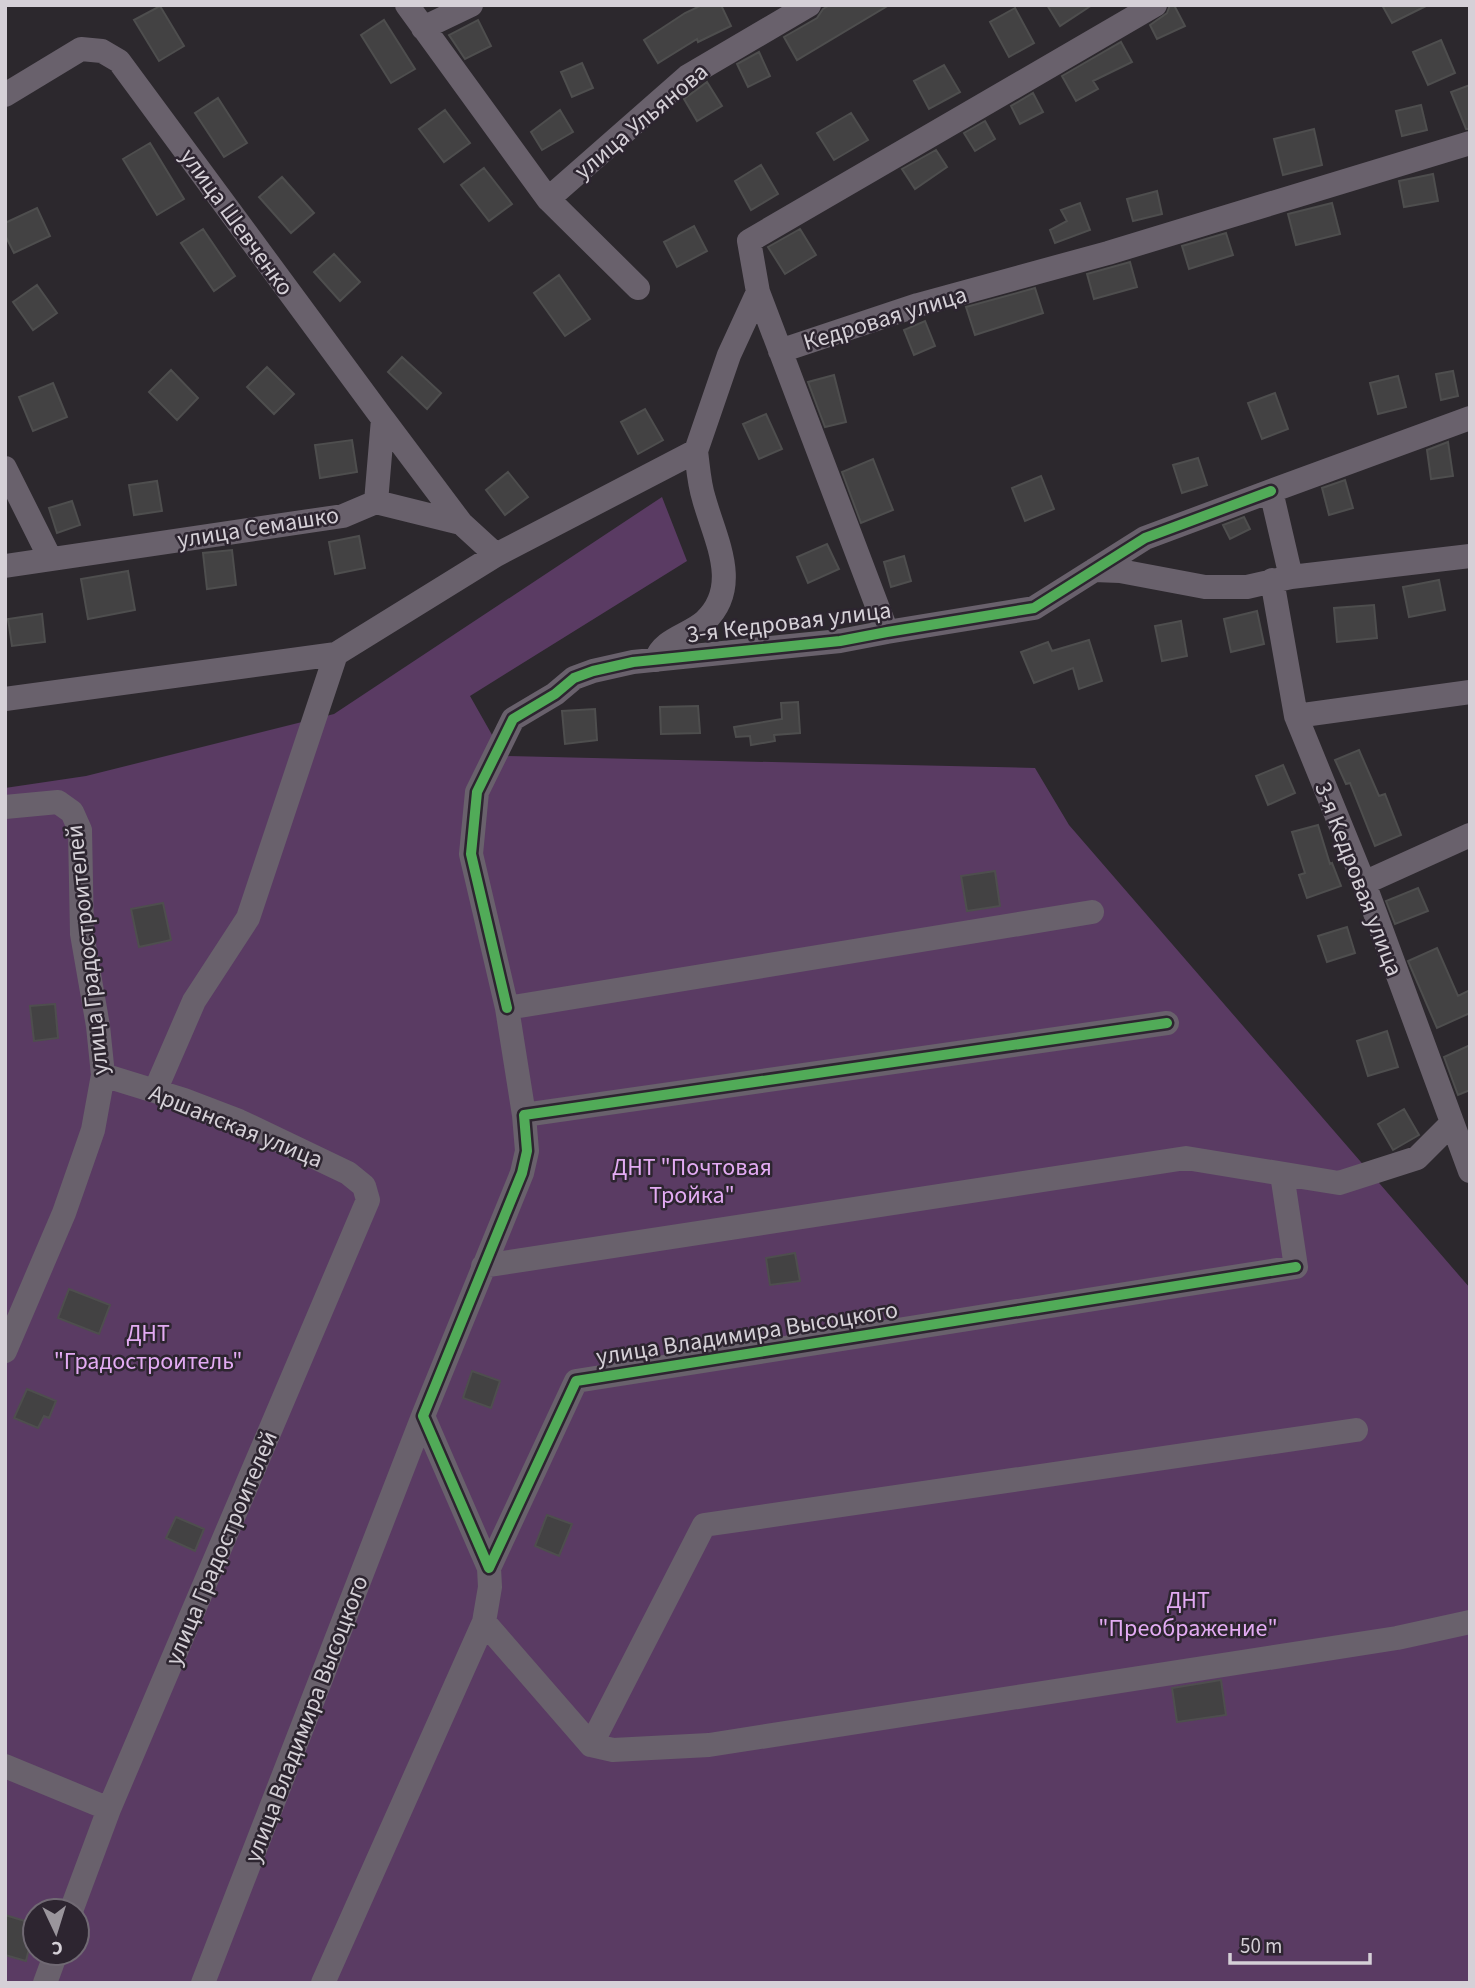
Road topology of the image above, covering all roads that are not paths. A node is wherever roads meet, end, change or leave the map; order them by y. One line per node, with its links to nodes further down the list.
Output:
1 (407, 5): 5 (street)
2 (471, 5): 5 (street)
3 (809, 5): 8 (street, улица Ульянова)
4 (1155, 5): 10 (street, Кедровая улица)
5 (423, 28): 8 (street)
6 (5, 95): 13 (street, улица Шевченко)
7 (1470, 143): 11 (street, Кедровая улица)
8 (548, 199): 9 (street)
9 (638, 288)
10 (758, 292): 11 (street, Кедровая улица); 14 (street)
11 (780, 351): 25 (street)
12 (1470, 418): 16 (street)
13 (383, 419): 17 (street); 18 (street, улица Шевченко)
14 (696, 451): 19 (street); 27 (street)
15 (5, 468): 21 (street)
16 (1271, 492): 23 (street); 24 (street, 3-я Кедровая улица)
17 (376, 502): 18 (street); 21 (street, улица Семашко)
18 (461, 523): 19 (street)
19 (496, 555): 26 (street)
20 (1470, 556): 24 (street)
21 (50, 558): 22 (street, улица Семашко)
22 (5, 566)
23 (1094, 570): 24 (street); 25 (street, 3-я Кедровая улица)
24 (1282, 579): 31 (street, 3-я Кедровая улица)
25 (887, 632): 27 (street, 3-я Кедровая улица)
26 (337, 654): 29 (street); 41 (street)
27 (656, 660): 35 (street, 3-я Кедровая улица)
28 (1470, 692): 31 (street)
29 (35, 695): 30 (street); 32 (street)
30 (5, 699)
31 (1296, 716): 36 (street, 3-я Кедровая улица)
32 (5, 719)
33 (5, 807): 40 (street, улица Градостроителей)
34 (1470, 835): 36 (street)
35 (471, 854): 38 (street, улица Владимира Высоцкого)
36 (1364, 883): 43 (street, 3-я Кедровая улица)
37 (1092, 912): 38 (street)
38 (507, 1008): 42 (street, улица Владимира Высоцкого)
39 (1167, 1023): 42 (street)
40 (103, 1075): 41 (street, Аршанская улица); 48 (street, улица Градостроителей)
41 (155, 1091): 46 (street, Аршанская улица)
42 (524, 1115): 47 (street, улица Владимира Высоцкого)
43 (1460, 1131): 44 (street, 3-я Кедровая улица); 45 (street)
44 (1470, 1171)
45 (1282, 1174): 47 (street); 51 (street, улица Владимира Высоцкого)
46 (364, 1186): 56 (street, улица Градостроителей)
47 (483, 1266): 49 (street, улица Владимира Высоцкого)
48 (5, 1351)
49 (423, 1416): 51 (street, улица Владимира Высоцкого); 58 (street, улица Владимира Высоцкого)
50 (1356, 1430): 54 (street)
51 (489, 1568): 52 (street, улица Владимира Высоцкого)
52 (484, 1622): 54 (street); 59 (street, улица Владимира Высоцкого)
53 (1470, 1622): 54 (street)
54 (591, 1745)
55 (5, 1766): 56 (street)
56 (109, 1810): 57 (street, улица Градостроителей)
57 (76, 1897)
58 (203, 1983)
59 (323, 1983)

